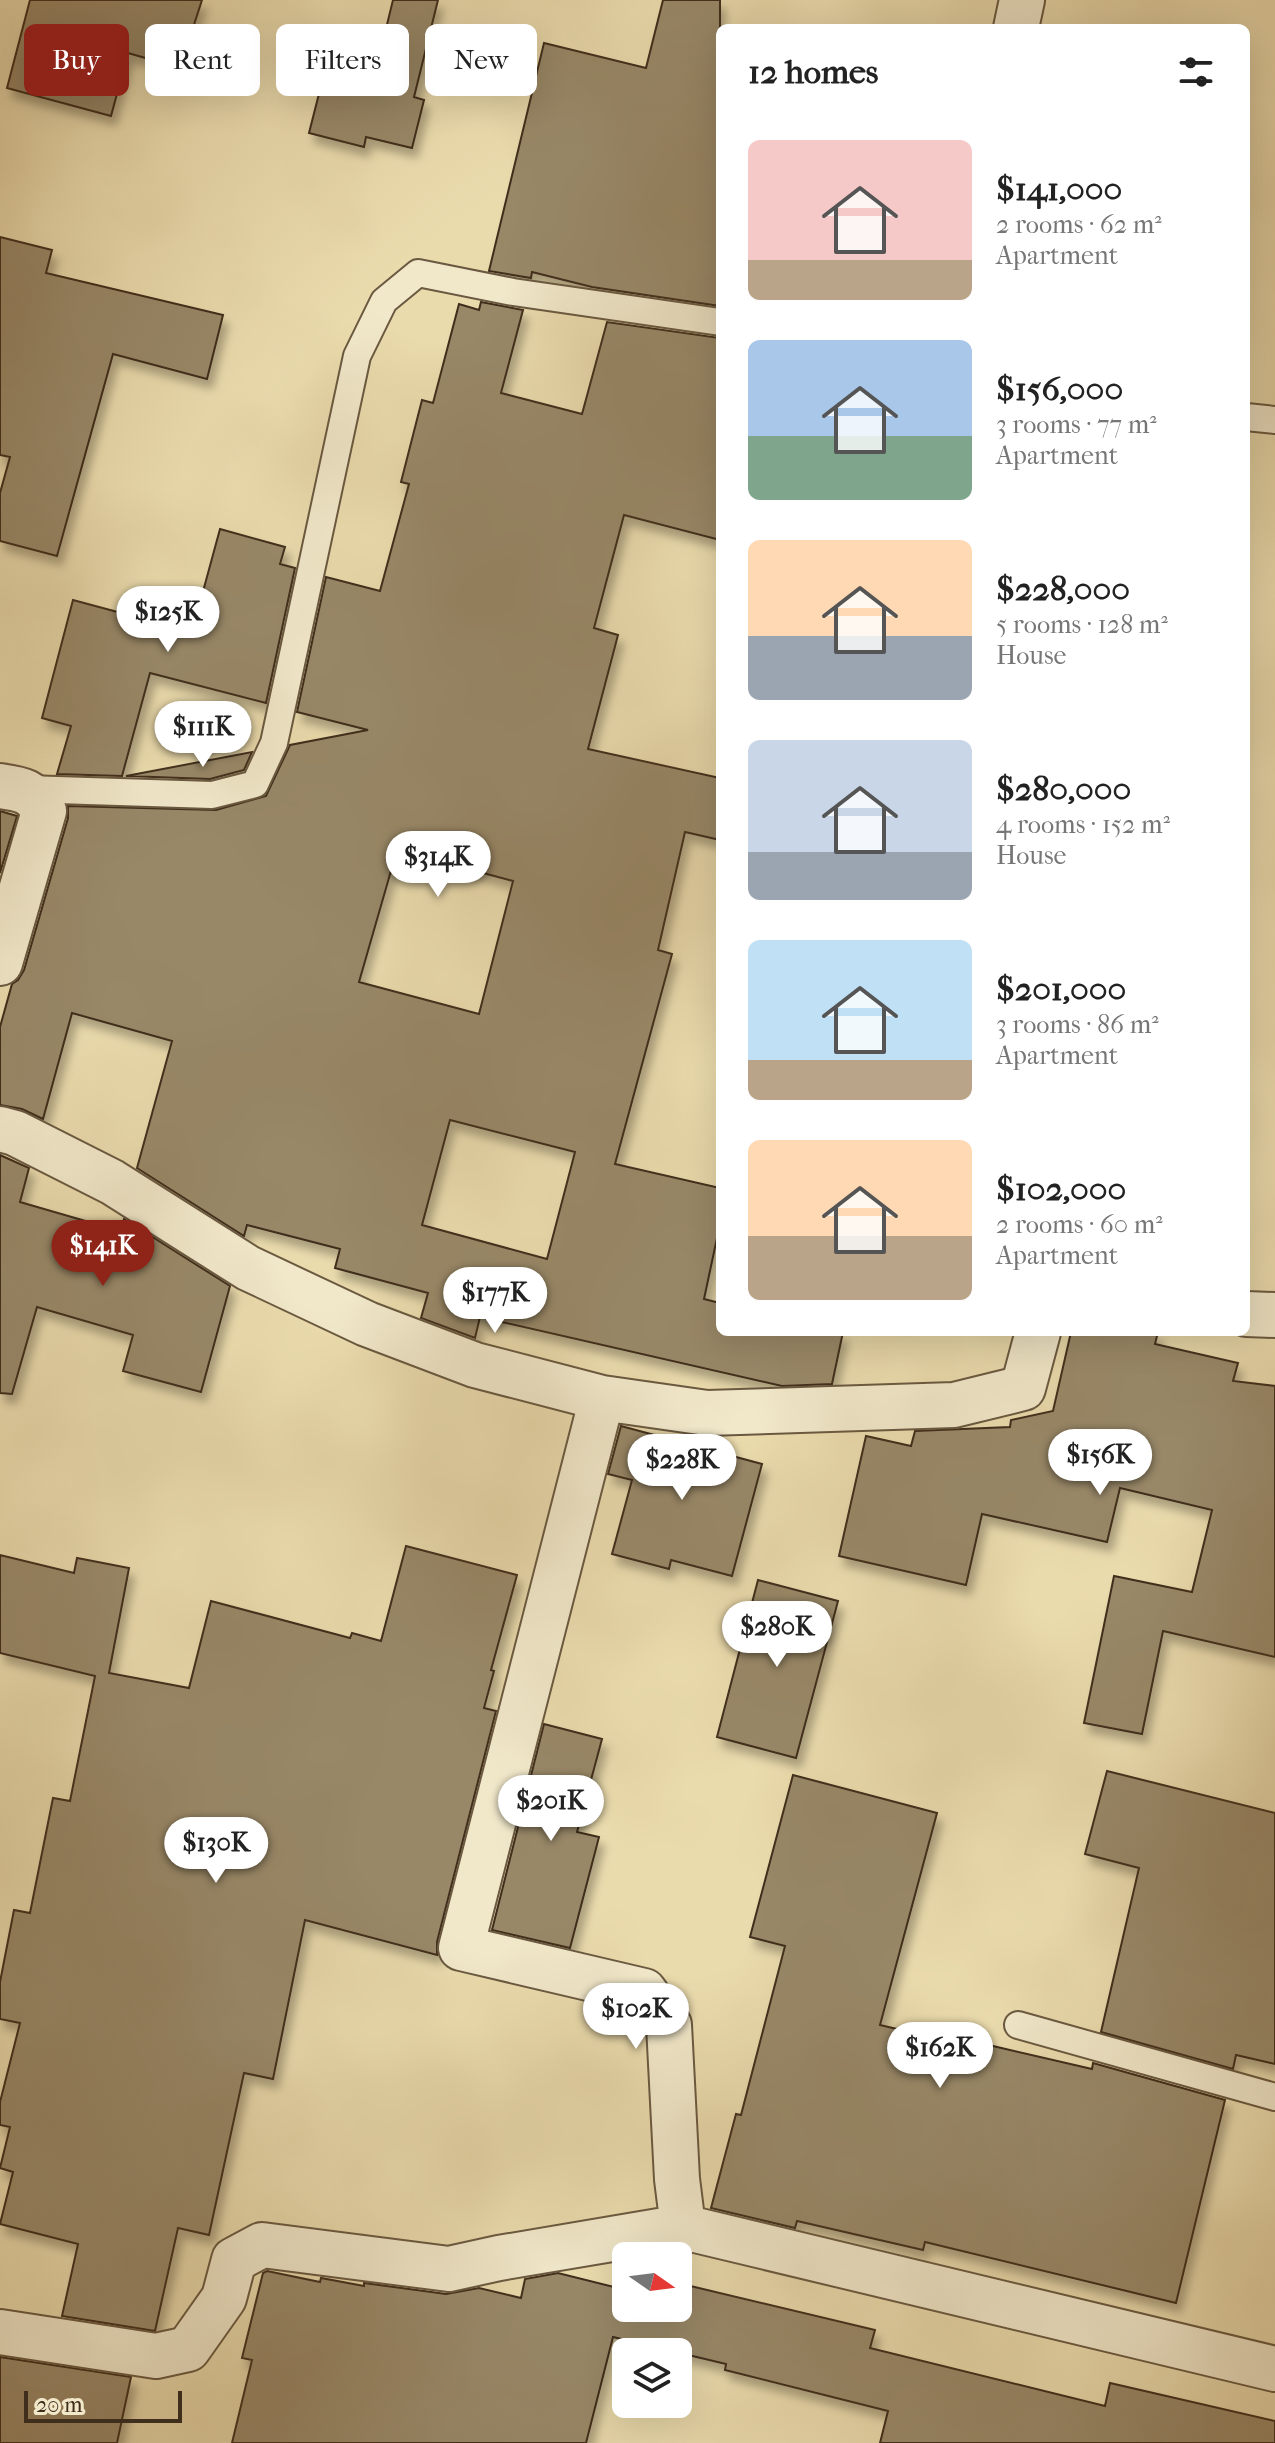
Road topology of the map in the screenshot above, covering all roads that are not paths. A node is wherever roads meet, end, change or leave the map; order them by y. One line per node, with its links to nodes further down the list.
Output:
1 (1022, 0): 2 (street)
2 (1017, 24)
3 (716, 321): 6 (lane)
4 (1250, 417): 5 (lane)
5 (1275, 420)
6 (13, 788): 7 (street)
7 (0, 963)
8 (0, 1129): 12 (street)
9 (1250, 1314): 10 (street)
10 (1275, 1315)
11 (1037, 1336): 12 (street)
12 (602, 1398): 15 (street)
13 (1018, 2025): 14 (lane)
14 (1275, 2097)
15 (683, 2227): 16 (street); 17 (street)
16 (0, 2332)
17 (1275, 2369)

